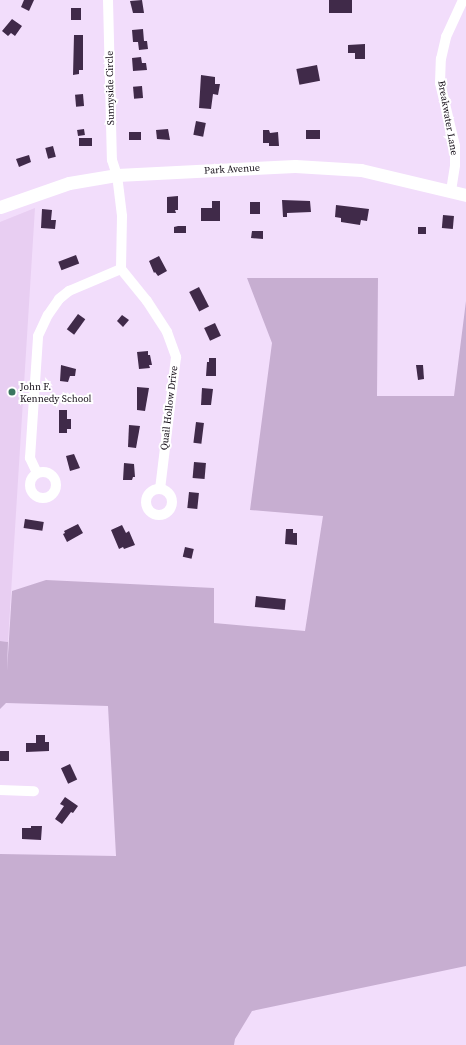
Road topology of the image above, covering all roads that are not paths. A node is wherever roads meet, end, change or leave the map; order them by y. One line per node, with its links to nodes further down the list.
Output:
1 (108, 0): 3 (street, Sunnyside Circle)
2 (463, 0): 4 (street, Breakwater Lane)
3 (117, 175): 4 (main road, Park Avenue); 6 (main road, Park Avenue); 7 (street)
4 (451, 192): 5 (main road, Park Avenue)
5 (466, 195)
6 (0, 207)
7 (121, 269): 8 (street); 9 (street, Quail Hollow Drive)
8 (37, 473)
9 (160, 489)
10 (0, 790): 11 (street)
11 (34, 791)

